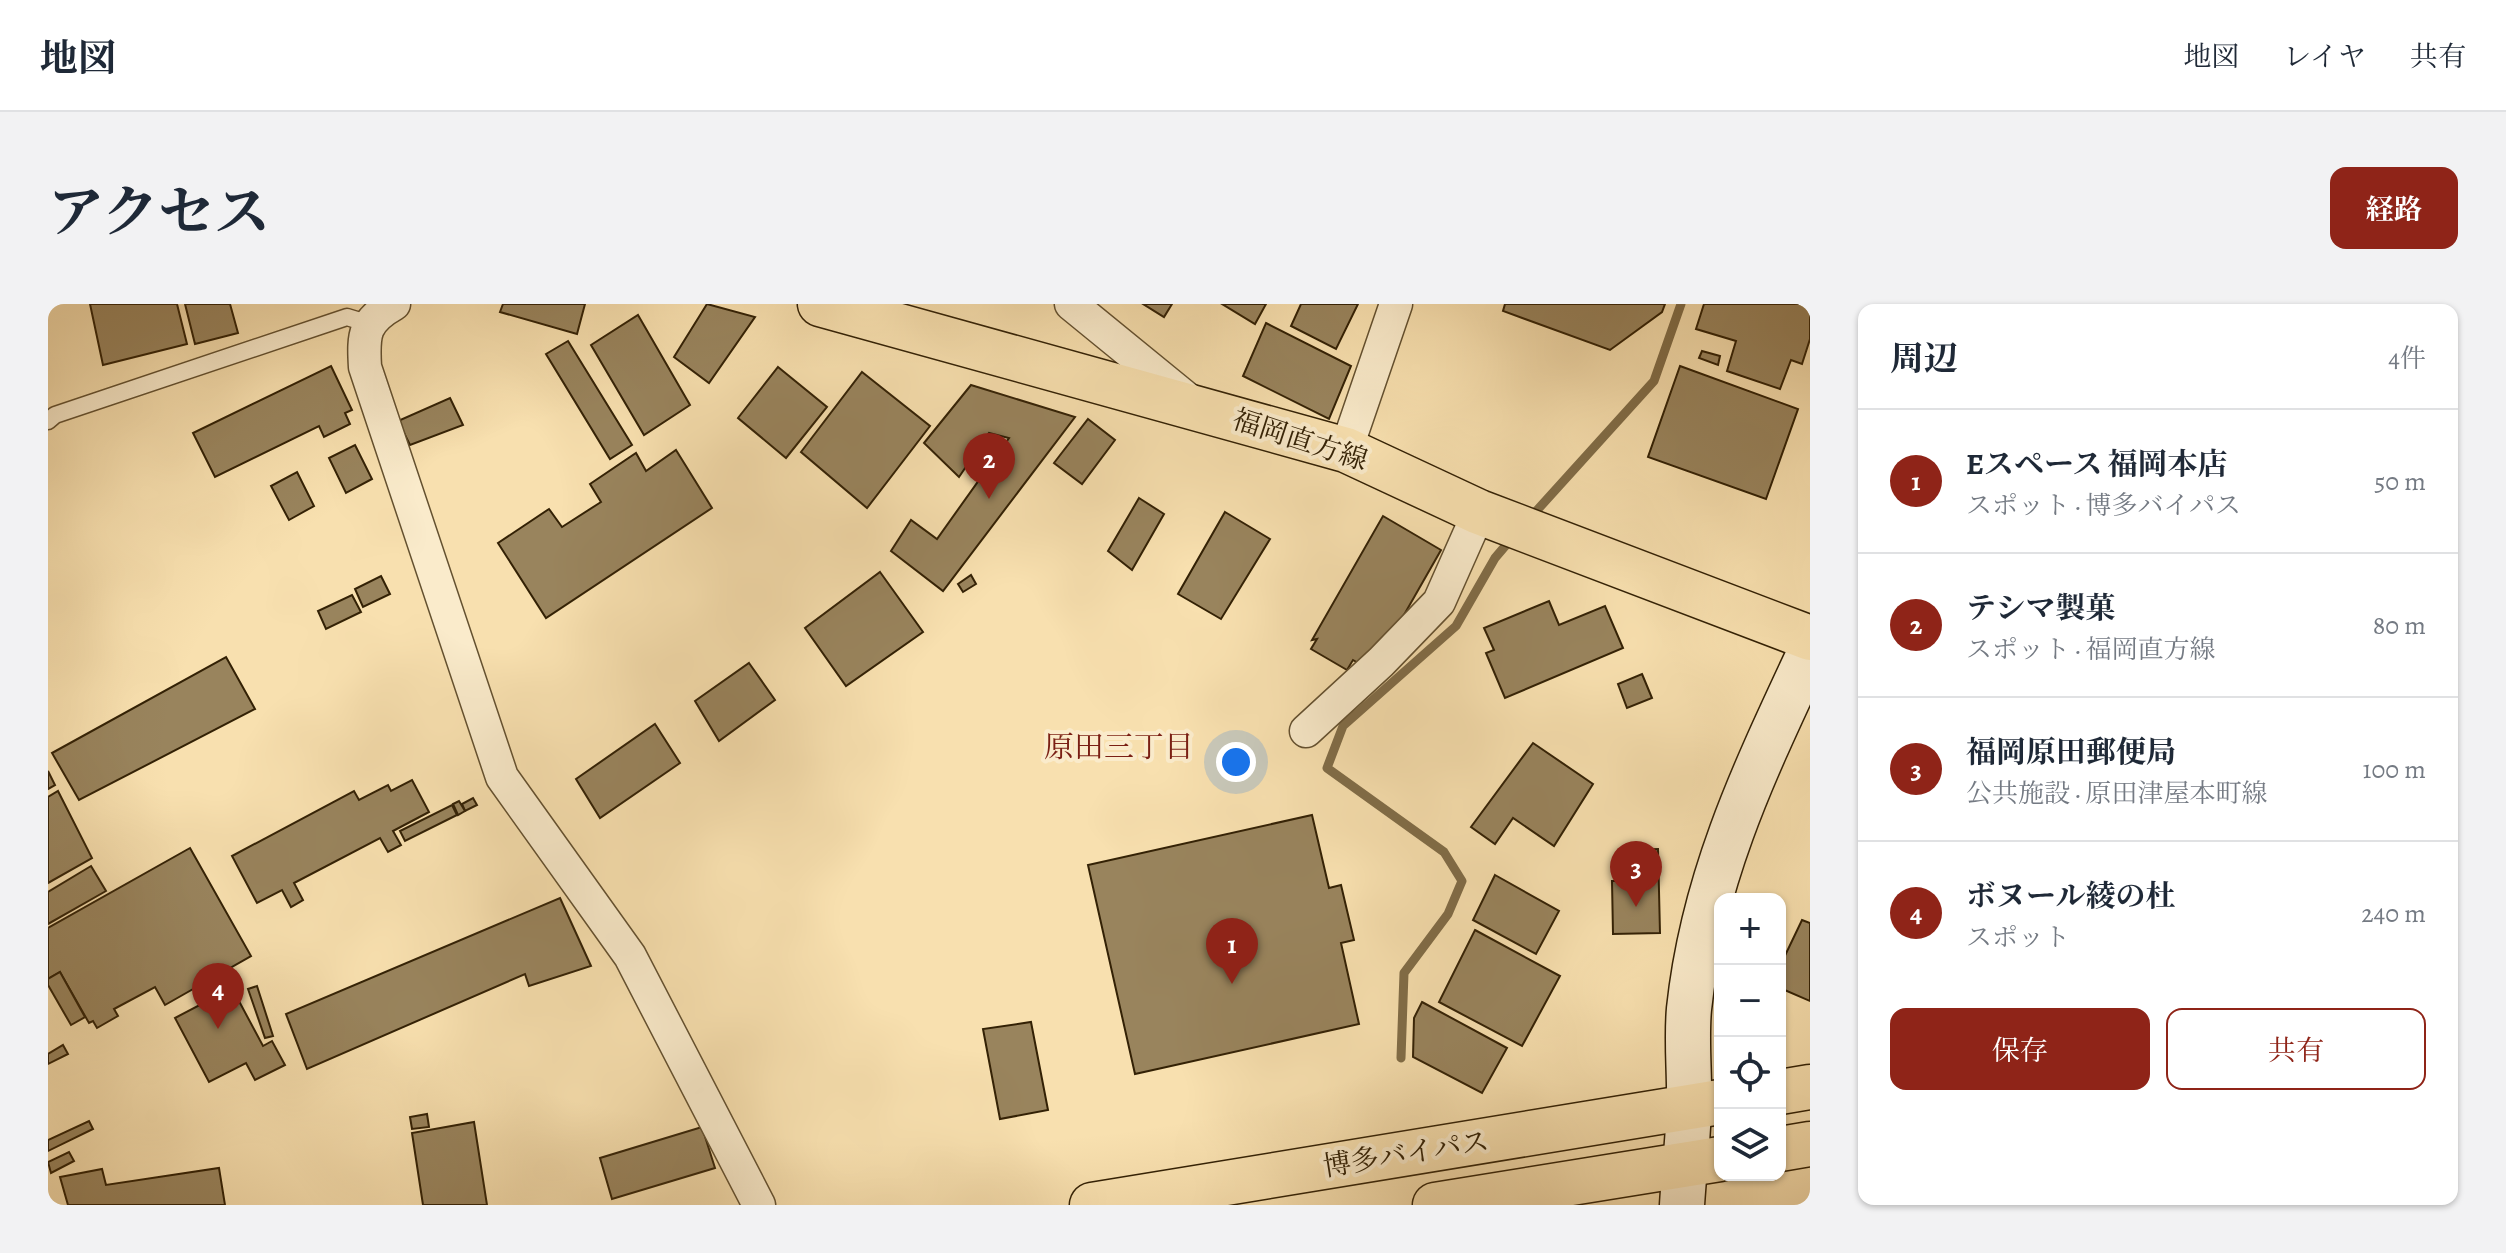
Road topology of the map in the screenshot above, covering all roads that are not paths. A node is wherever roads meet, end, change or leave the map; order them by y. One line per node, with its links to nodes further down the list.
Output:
1 (820, 304): 5 (main road, 福岡直方線)
2 (1071, 304): 5 (street)
3 (1396, 304): 7 (street)
4 (382, 314): 6 (lane); 18 (street)
5 (1200, 409): 7 (main road, 福岡直方線)
6 (48, 421)
7 (1346, 450): 8 (main road, 福岡直方線)
8 (1479, 512): 9 (main road, 福岡直方線); 11 (street)
9 (1810, 638)
10 (1810, 652): 14 (street)
11 (1306, 731)
12 (1810, 1087): 13 (main road)
13 (1786, 1091)
14 (1704, 1105): 17 (street); 19 (main road, 博多バイパス)
15 (1810, 1144): 16 (main road)
16 (1786, 1148)
17 (1695, 1176): 20 (main road, 博多バイパス)
18 (759, 1205)
19 (1092, 1205)
20 (1435, 1205)

